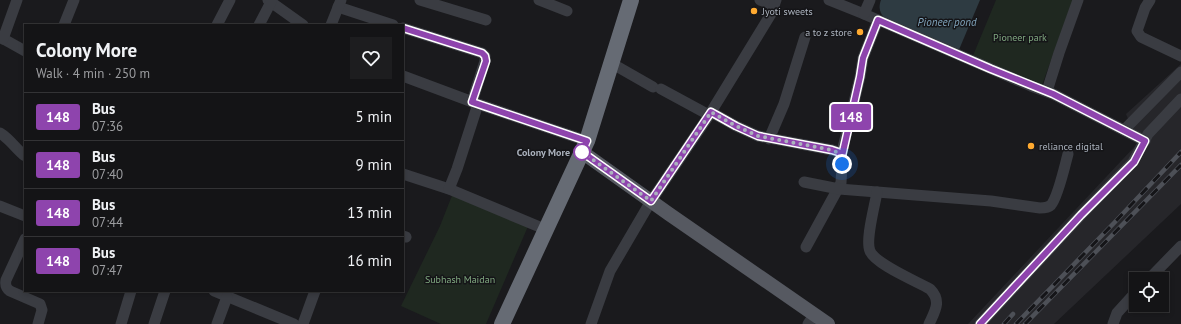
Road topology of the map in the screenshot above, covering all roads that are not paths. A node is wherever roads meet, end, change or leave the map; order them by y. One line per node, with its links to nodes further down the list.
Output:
1 (17, 0): 27 (street)
2 (74, 0): 19 (street)
3 (230, 0): 20 (street)
4 (420, 0): 17 (street)
5 (542, 0): 15 (street)
6 (631, 0): 30 (highway)
7 (760, 0): 13 (street)
8 (829, 0): 16 (street)
9 (870, 0): 16 (street)
10 (1078, 0): 33 (street)
11 (1150, 0): 29 (street)
12 (269, 1): 21 (street); 22 (street)
13 (775, 3): 36 (street)
14 (339, 4): 23 (street); 24 (street)
15 (567, 11)
16 (864, 14): 18 (street)
17 (486, 20)
18 (878, 20): 33 (street); 44 (street)
19 (64, 24)
20 (218, 24)
21 (259, 24)
22 (302, 24)
23 (331, 24)
24 (390, 24)
25 (404, 28): 35 (street)
26 (804, 37): 39 (street)
27 (2, 38): 28 (street)
28 (24, 50)
29 (1181, 56)
30 (611, 63): 36 (street); 41 (highway)
31 (1181, 72): 37 (street)
32 (404, 76): 35 (street)
33 (1047, 91): 37 (street)
34 (1181, 99): 40 (street)
35 (475, 103): 41 (street); 47 (street)
36 (710, 114): 39 (street); 50 (street)
37 (1124, 130): 40 (street)
38 (0, 132): 43 (street)
39 (769, 139): 44 (street)
40 (1145, 141): 76 (street)
41 (584, 146): 50 (main road); 53 (highway)
42 (1068, 154): 49 (street)
43 (24, 155)
44 (842, 156): 48 (street)
45 (404, 174): 47 (street)
46 (804, 182): 48 (street)
47 (449, 189): 53 (street)
48 (838, 189): 49 (street); 56 (street)
49 (878, 192): 75 (street)
50 (651, 201): 73 (street); 74 (main road)
51 (0, 206): 52 (street)
52 (24, 216)
53 (547, 230): 72 (highway)
54 (24, 241): 58 (street)
55 (1181, 246): 57 (street)
56 (806, 247)
57 (1156, 272)
58 (3, 279): 66 (street)
59 (131, 292): 67 (street)
60 (165, 292): 68 (street)
61 (217, 292): 63 (street)
62 (315, 292): 71 (street)
63 (227, 296): 69 (street); 70 (street)
64 (1129, 301): 65 (street)
65 (1115, 319): 77 (street)
66 (38, 324)
67 (121, 324)
68 (154, 324)
69 (217, 324)
70 (294, 324)
71 (304, 324)
72 (502, 324)
73 (591, 324)
74 (828, 324)
75 (929, 324)
76 (980, 324)
77 (1106, 324)

